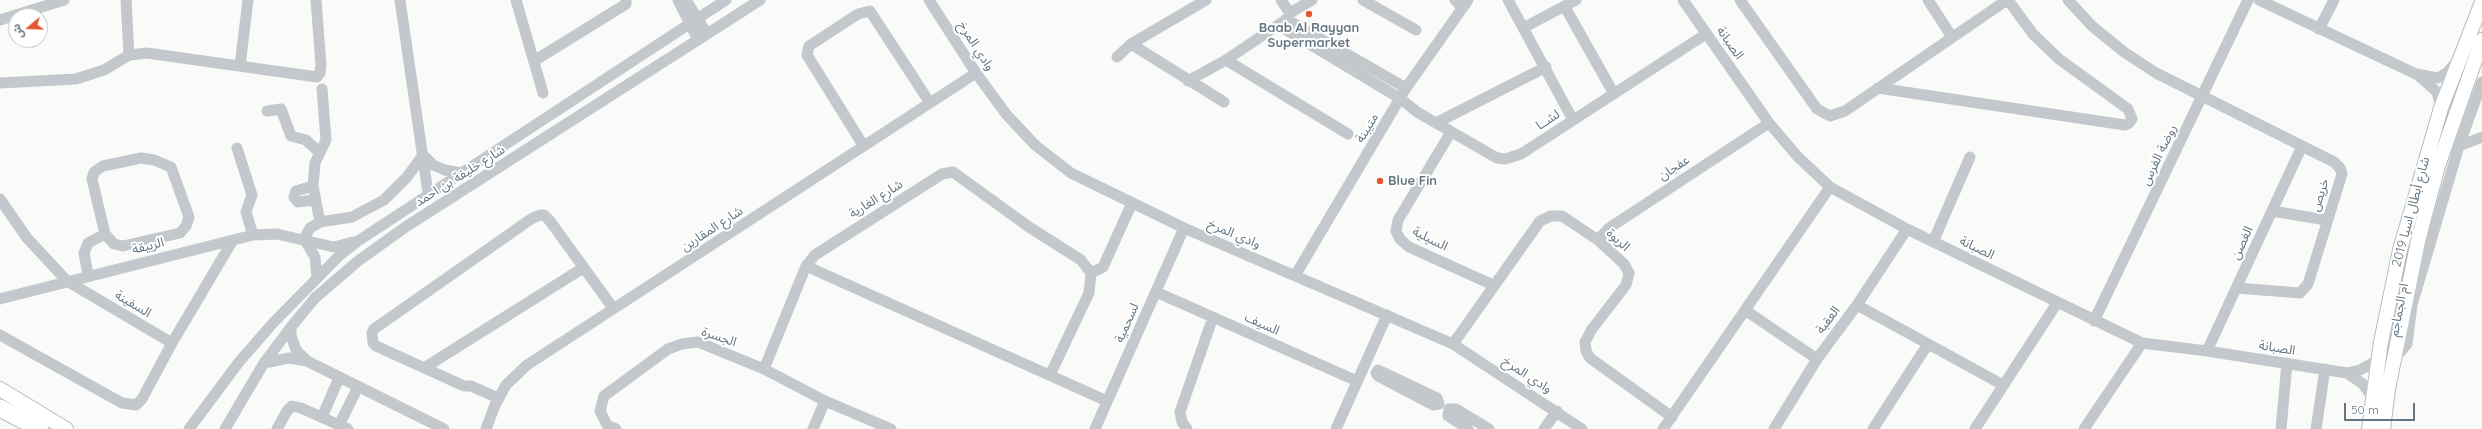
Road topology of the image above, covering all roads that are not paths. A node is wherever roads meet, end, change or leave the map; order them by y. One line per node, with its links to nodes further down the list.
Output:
1 (64, 0): 31 (street)
2 (126, 0): 41 (street)
3 (248, 0): 46 (street)
4 (316, 0): 46 (street)
5 (400, 0): 75 (street)
6 (516, 0): 43 (street)
7 (626, 0): 43 (street)
8 (678, 0): 32 (street)
9 (686, 0): 32 (street)
10 (726, 0): 32 (street, شارع خليفة بن احمد)
11 (760, 0): 37 (street, شارع خليفة بن احمد)
12 (929, 0): 48 (street, وادي المرخ)
13 (1206, 0): 40 (street)
14 (1282, 0): 30 (street)
15 (1312, 0): 30 (street)
16 (1363, 0): 35 (street)
17 (1508, 0): 33 (street)
18 (1576, 0): 29 (street)
19 (1683, 0): 36 (street, الصبانة)
20 (1740, 0): 53 (street)
21 (1928, 0): 38 (street)
22 (2008, 0): 38 (street); 53 (street)
23 (2068, 0): 58 (street, خريص)
24 (2248, 0): 58 (street, روضة الفرس)
25 (2259, 0): 34 (street)
26 (2334, 0): 34 (street)
27 (2482, 2): 45 (main road, شارع أبطال اسيا 2019)
28 (1461, 3): 52 (street, متيبنة)
29 (1565, 7): 33 (street); 57 (street)
30 (1285, 19): 44 (street); 52 (street); 59 (street, لشــا)
31 (0, 20)
32 (694, 21): 37 (street); 77 (street, شارع خليفة بن احمد)
33 (1523, 28): 47 (street)
34 (2319, 29): 49 (street)
35 (1416, 30)
36 (1706, 34): 57 (street, لشــا); 66 (street, الصبانة)
37 (703, 37): 114 (street, شارع خليفة بن احمد)
38 (1952, 37): 53 (street)
39 (2482, 40): 121 (main road, شارع أبطال اسيا 2019)
40 (1131, 44): 42 (street); 50 (street)
41 (130, 55): 46 (street); 51 (street)
42 (1117, 57)
43 (534, 60): 56 (street)
44 (1226, 60): 50 (street); 68 (street)
45 (2458, 60): 49 (street); 62 (main road, شارع أبطال اسيا 2019)
46 (240, 66)
47 (1546, 67): 64 (street); 65 (street)
48 (976, 73): 61 (street, شارع المقارين); 83 (street, وادي المرخ)
49 (2416, 74): 62 (street)
50 (1188, 81): 60 (street)
51 (0, 83)
52 (1406, 88): 59 (street, متيبنة)
53 (1878, 88)
54 (2481, 88): 72 (street, ام الجماجم)
55 (322, 89): 74 (street)
56 (543, 93)
57 (1614, 94): 64 (street, لشــا)
58 (2204, 95): 71 (street, خريص); 113 (street, روضة الفرس)
59 (1401, 99): 65 (street, لشــا); 99 (street, متيبنة)
60 (1224, 102)
61 (930, 103): 70 (street, شارع المقارين); 70 (street)
62 (2441, 108): 123 (main road, شارع أبطال اسيا 2019)
63 (267, 111): 74 (street)
64 (1573, 120): 67 (street, لشــا)
65 (1436, 123): 67 (street, لشــا)
66 (1769, 123): 79 (street, الصبانة); 93 (street, عفجان)
67 (1452, 132): 103 (street, السيلية)
68 (1348, 134)
69 (2482, 137): 72 (street)
70 (863, 145): 109 (street, شارع المقارين)
71 (2302, 146): 84 (street, الغصن); 85 (street, خريص)
72 (2459, 146): 121 (street, ام الجماجم)
73 (237, 148): 90 (street)
74 (320, 153): 78 (street)
75 (423, 155): 77 (street); 80 (street); 86 (street)
76 (1970, 157): 95 (street)
77 (461, 173): 80 (street, شارع خليفة بن احمد)
78 (313, 186): 82 (street); 82 (street)
79 (1830, 187): 88 (street, الصبانة); 110 (street)
80 (428, 193): 94 (street, شارع خليفة بن احمد)
81 (0, 199): 102 (street, السفينة)
82 (314, 200): 86 (street)
83 (1132, 203): 87 (street, وادي المرخ); 98 (street)
84 (2272, 211): 85 (street); 104 (street, الغصن)
85 (2326, 220): 104 (street, خريص)
86 (320, 222): 91 (street)
87 (1184, 228): 99 (street, وادي المرخ); 105 (street, لسحمية)
88 (1907, 229): 95 (street, الصبانة); 108 (street, العقبة)
89 (104, 234): 89 (street); 100 (street)
90 (253, 235): 91 (street, الربيقة); 92 (street, الربيقة)
91 (304, 239): 94 (street, الربيقة); 101 (street)
92 (233, 240): 100 (street, الربيقة); 116 (street)
93 (1598, 240): 103 (street, الربوة); 149 (street, الربوة)
94 (358, 241): 101 (street, شارع خليفة بن احمد)
95 (1933, 242): 107 (street, الصبانة)
96 (806, 266): 98 (street, شارع الغارية); 129 (street); 132 (street)
97 (583, 268): 109 (street); 128 (street); 128 (street)
98 (1091, 273): 132 (street)
99 (1296, 274): 111 (street, وادي المرخ)
100 (88, 275): 102 (street, الربيقة)
101 (317, 278): 143 (street, شارع خليفة بن احمد)
102 (67, 280): 106 (street, الربيقة); 116 (street, السفينة)
103 (1493, 285): 118 (street, الربوة)
104 (2237, 288): 120 (street, الغصن)
105 (1156, 292): 112 (street, السيف); 142 (street, لسحمية)
106 (0, 299)
107 (2057, 303): 113 (street, الصبانة); 135 (street)
108 (1857, 305): 119 (street); 122 (street, العقبة)
109 (610, 310): 144 (street, شارع المقارين)
110 (1745, 310): 122 (street); 149 (street)
111 (1387, 315): 118 (street, وادي المرخ); 127 (street)
112 (1213, 317): 134 (street, السيف); 165 (street)
113 (2094, 321): 117 (street, الصبانة)
114 (291, 327): 124 (street); 125 (street, شارع خليفة بن احمد)
115 (0, 335): 116 (street)
116 (172, 343)
117 (2142, 343): 120 (street, الصبانة); 174 (street)
118 (1453, 344): 146 (street, وادي المرخ)
119 (1928, 344): 135 (street); 172 (street)
120 (2207, 351): 126 (street, الصبانة)
121 (2396, 357): 138 (main road, شارع أبطال اسيا 2019)
122 (1817, 359): 171 (street, العقبة)
123 (2378, 360): 131 (street, الصبانة); 140 (main road, شارع أبطال اسيا 2019)
124 (307, 361): 125 (street); 133 (street)
125 (264, 363): 147 (street, شارع خليفة بن احمد)
126 (2287, 363): 130 (street, الصبانة); 175 (street)
127 (1363, 366): 134 (street); 139 (street)
128 (424, 368): 144 (street)
129 (764, 369): 141 (street, الجسرة); 161 (street, الجسرة)
130 (2325, 369): 131 (street, الصبانة); 176 (street)
131 (2347, 373): 140 (street, الصبانة)
132 (1050, 375): 142 (street)
133 (339, 378): 136 (street); 148 (street)
134 (1357, 381): 166 (street)
135 (2003, 385): 173 (street)
136 (358, 387): 151 (street); 159 (street)
137 (0, 389): 153 (main road)
138 (2388, 389): 178 (main road, شارع أبطال اسيا 2019); 179 (main road)
139 (1418, 393)
140 (2372, 397): 177 (main road, شارع أبطال اسيا 2019)
141 (825, 401): 162 (street); 163 (street, الجسرة)
142 (1107, 401): 164 (street, لسحمية)
143 (208, 402): 154 (street, شارع خليفة بن احمد); 155 (street)
144 (496, 402): 160 (street, شارع المقارين)
145 (0, 408): 152 (highway)
146 (1557, 411): 168 (street); 169 (street, وادي المرخ)
147 (235, 413): 156 (street); 157 (street, شارع خليفة بن احمد)
148 (322, 417): 151 (street); 158 (street)
149 (1672, 417): 170 (street)
150 (1470, 426): 167 (street)
151 (344, 427)
152 (40, 429)
153 (66, 429)
154 (189, 429)
155 (197, 429)
156 (216, 429)
157 (225, 429)
158 (277, 429)
159 (444, 429)
160 (486, 429)
161 (616, 429)
162 (813, 429)
163 (891, 429)
164 (1095, 429)
165 (1187, 429)
166 (1336, 429)
167 (1489, 429)
168 (1544, 429)
169 (1582, 429)
170 (1663, 429)
171 (1774, 429)
172 (1873, 429)
173 (1975, 429)
174 (2084, 429)
175 (2281, 429)
176 (2316, 429)
177 (2369, 429)
178 (2383, 429)
179 (2389, 429)

